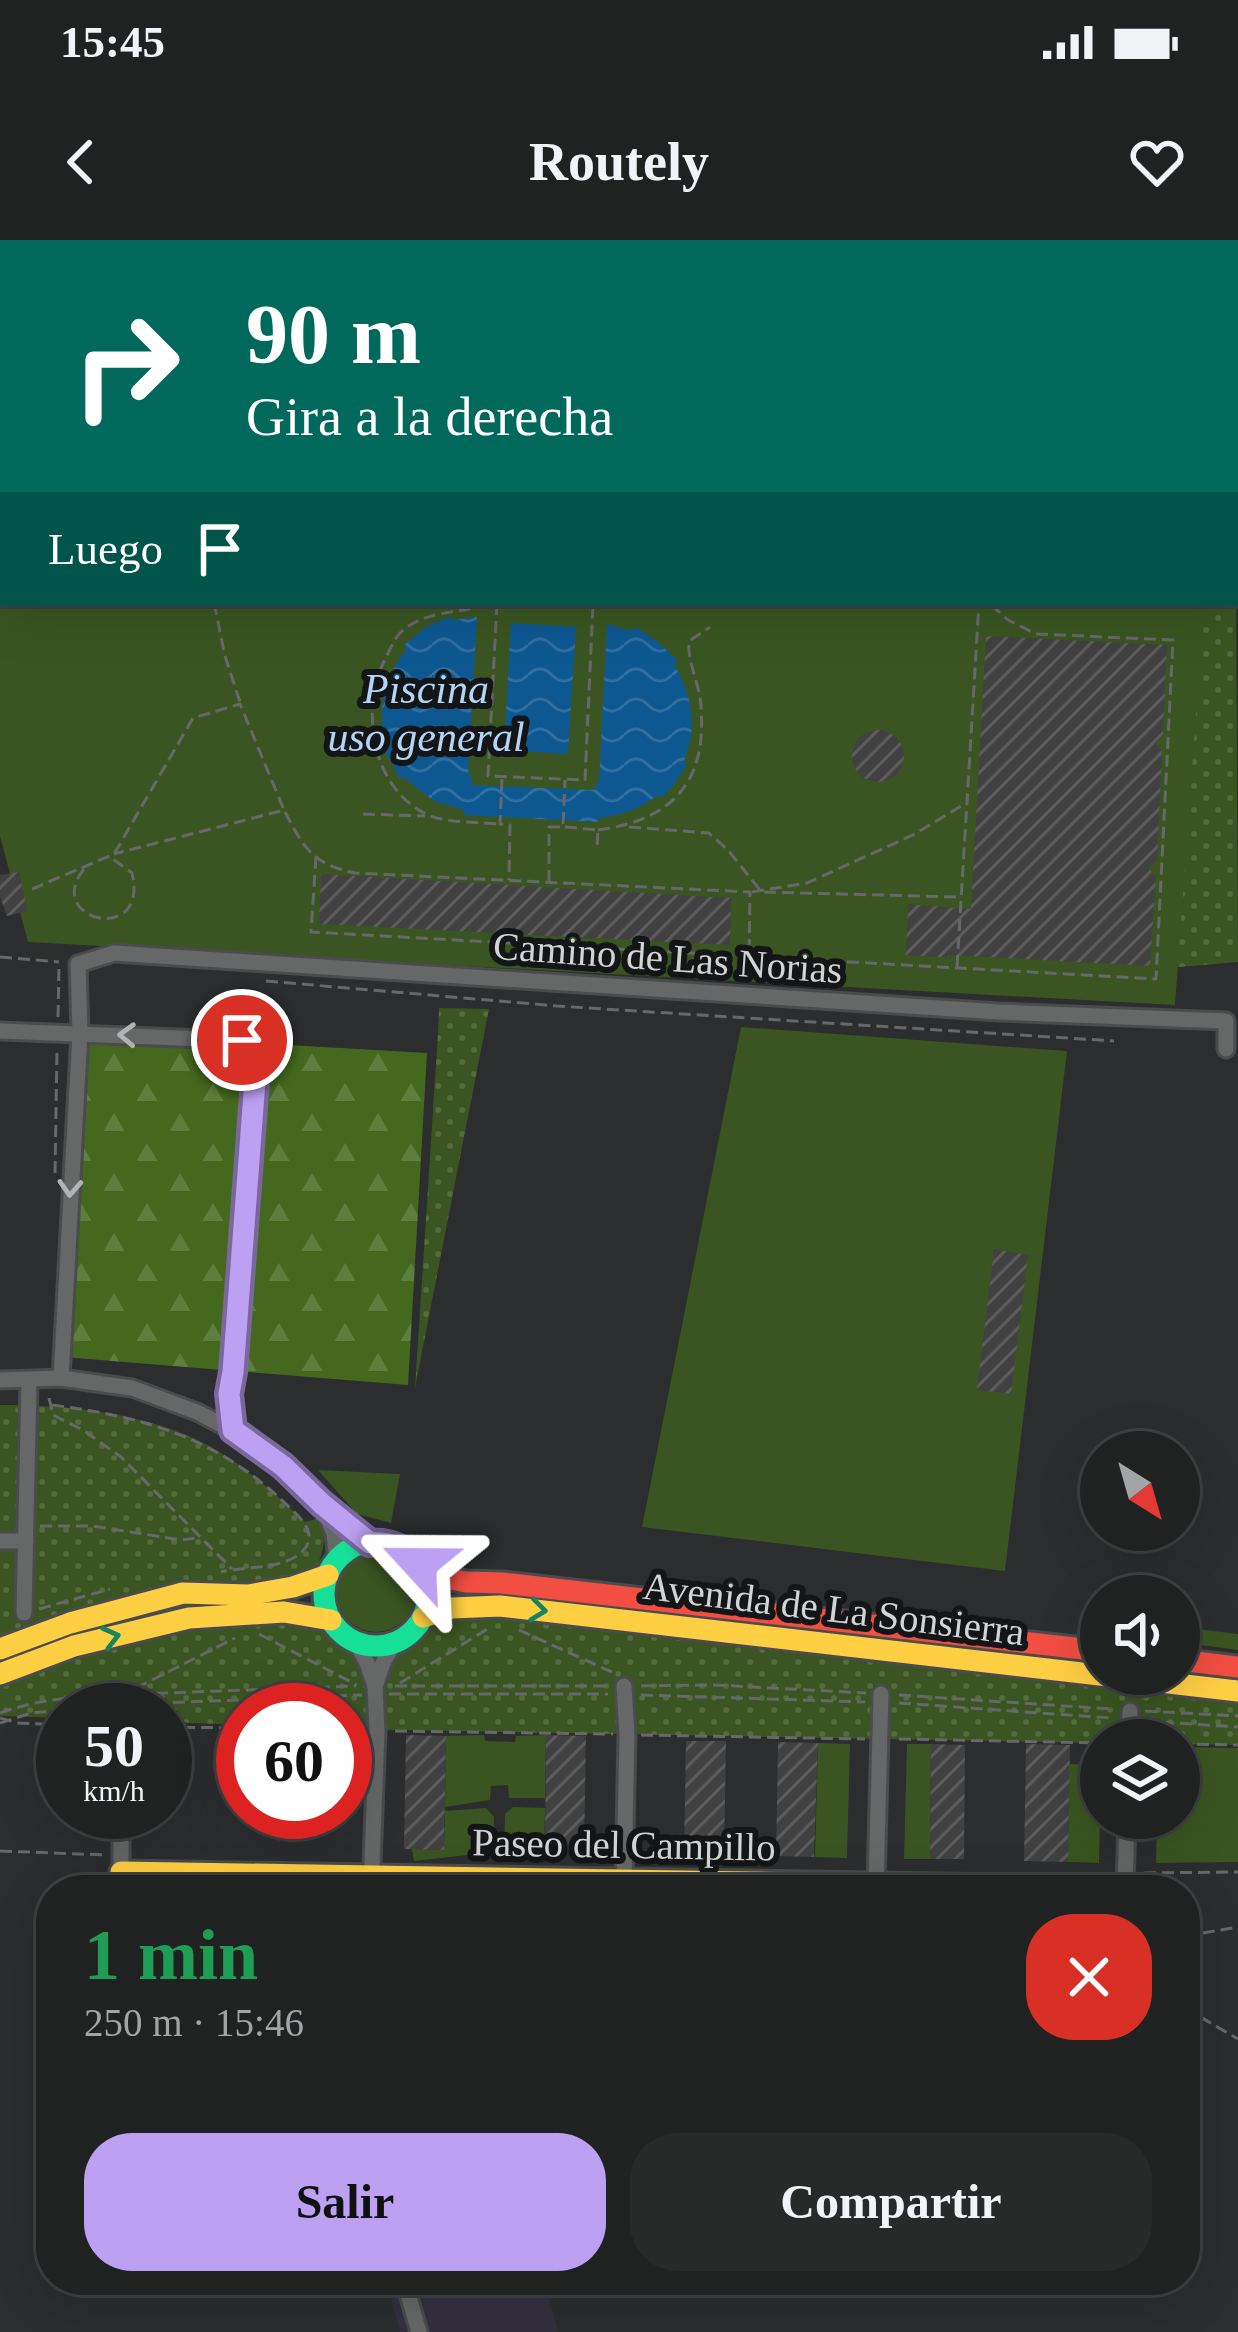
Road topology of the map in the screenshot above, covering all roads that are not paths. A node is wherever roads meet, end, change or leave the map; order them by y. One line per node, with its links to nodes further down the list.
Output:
1 (0, 1031): 2 (street)
2 (80, 1033): 3 (street, Camino de Las Norias); 4 (street, one-way to 4); 6 (street, one-way to 2)
3 (1226, 1049)
4 (45, 1379): 5 (street); 7 (street); 10 (street)
5 (0, 1380)
6 (229, 1394): 7 (street); 8 (street)
7 (197, 1412): 8 (street)
8 (233, 1430): 9 (street)
9 (322, 1504): 12 (street); 13 (street)
10 (26, 1534): 11 (street); 15 (street)
11 (0, 1540)
12 (370, 1543): 13 (main road); 14 (main road)
13 (333, 1567): 17 (main road); 20 (main road)
14 (424, 1574): 16 (main road); 21 (main road, Avenida de La Sonsierra)
15 (24, 1613)
16 (423, 1617): 19 (main road); 28 (main road, Avenida de La Sonsierra, one-way to 28)
17 (331, 1620): 18 (main road); 24 (main road, one-way to 17)
18 (355, 1641): 19 (main road); 25 (street)
19 (394, 1643): 26 (street)
20 (0, 1648)
21 (1080, 1649)
22 (1200, 1662): 23 (main road)
23 (1238, 1667)
24 (0, 1674)
25 (369, 1683)
26 (372, 1685)
27 (624, 1686): 38 (street)
28 (1238, 1690)
29 (881, 1698): 39 (street)
30 (372, 1701): 37 (street)
31 (1130, 1715): 32 (street)
32 (1130, 1719)
33 (121, 1839): 35 (street)
34 (1126, 1839): 40 (street)
35 (121, 1864): 36 (main road, Paseo del Campillo)
36 (266, 1875)
37 (371, 1875)
38 (624, 1875)
39 (876, 1875)
40 (1125, 1875)
41 (408, 2295): 42 (street)
42 (419, 2332)

